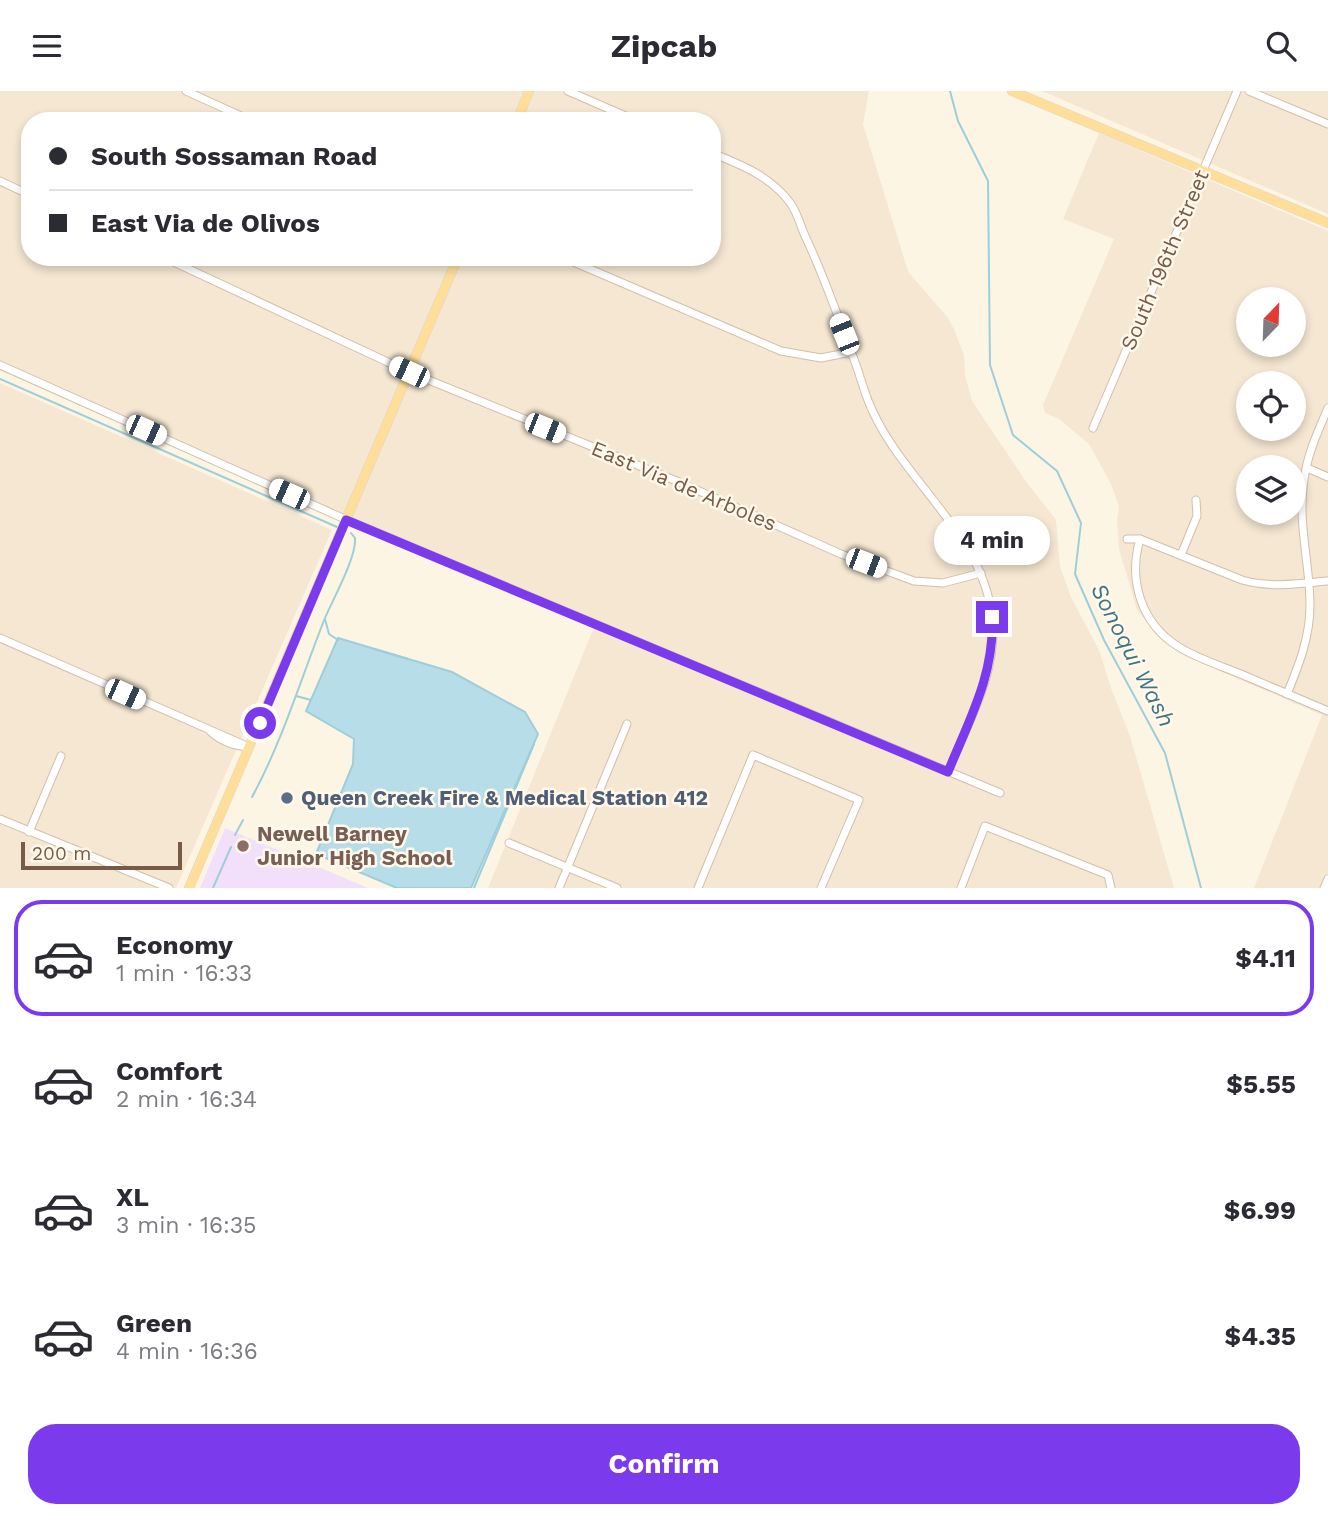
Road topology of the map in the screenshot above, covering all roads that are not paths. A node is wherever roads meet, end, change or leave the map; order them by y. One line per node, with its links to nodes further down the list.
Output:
1 (186, 91): 7 (street)
2 (530, 91): 8 (main road)
3 (568, 91): 9 (street)
4 (1012, 91): 12 (main road)
5 (1237, 91): 12 (street, South 196th Street)
6 (1249, 91): 10 (street)
7 (232, 112)
8 (521, 112)
9 (616, 112)
10 (1328, 124)
11 (721, 157): 19 (street)
12 (1203, 171): 15 (main road); 23 (street, South 196th Street)
13 (0, 181): 14 (street)
14 (21, 191)
15 (1328, 223)
16 (182, 266): 21 (street, East Via de Arboles)
17 (454, 266): 21 (main road)
18 (583, 266): 19 (street)
19 (851, 352): 31 (street)
20 (0, 365): 27 (street)
21 (409, 372): 27 (main road); 31 (street, East Via de Arboles)
22 (1328, 408): 24 (street)
23 (1093, 428)
24 (1307, 468): 25 (street); 33 (street)
25 (1328, 477)
26 (1196, 500): 30 (street)
27 (346, 520): 38 (main road); 40 (street)
28 (1127, 539): 29 (street)
29 (1140, 539): 30 (street); 35 (street)
30 (1181, 555): 33 (street)
31 (981, 573): 40 (street)
32 (1327, 581): 33 (street)
33 (1309, 583): 35 (street)
34 (0, 638): 38 (street)
35 (1287, 694): 36 (street)
36 (1328, 711)
37 (627, 724): 45 (street)
38 (249, 747): 48 (main road)
39 (61, 756): 43 (street)
40 (948, 772): 41 (street)
41 (1000, 793)
42 (0, 819): 43 (street)
43 (29, 832): 47 (street)
44 (509, 843): 45 (street)
45 (568, 867): 49 (street); 50 (street)
46 (1328, 879): 55 (street)
47 (169, 888)
48 (189, 888)
49 (559, 888)
50 (617, 888)
51 (698, 888): 52 (street)
52 (821, 888)
53 (961, 888): 54 (street)
54 (1111, 888)
55 (1324, 888)

